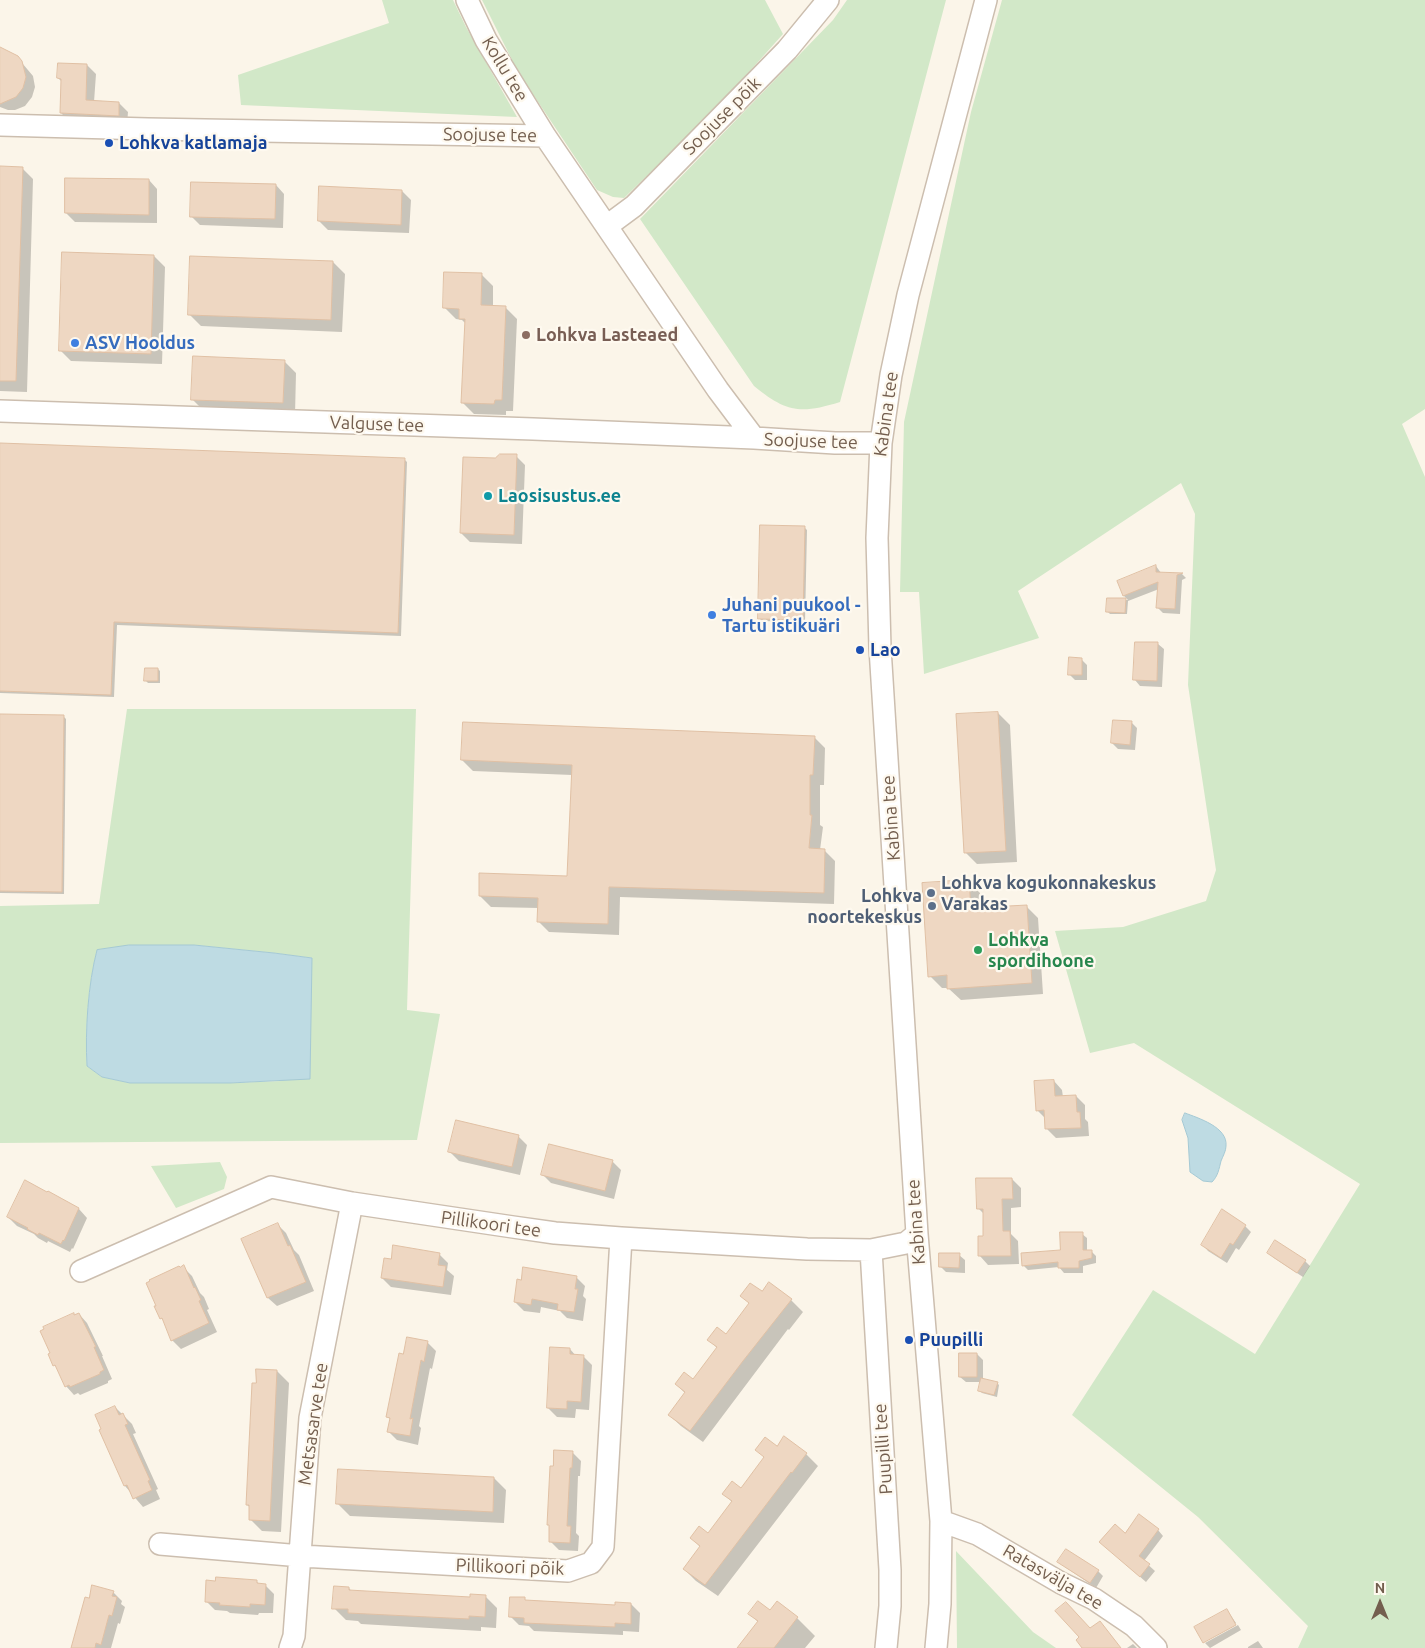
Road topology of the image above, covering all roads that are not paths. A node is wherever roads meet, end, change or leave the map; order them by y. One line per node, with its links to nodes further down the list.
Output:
1 (467, 0): 5 (street, Kollu tee)
2 (828, 0): 6 (street, Soojuse põik)
3 (986, 0): 9 (street, Kabina tee)
4 (0, 124): 5 (street, Soojuse tee)
5 (546, 136): 6 (street, Soojuse tee)
6 (607, 226): 8 (street, Soojuse tee)
7 (0, 411): 8 (street, Valguse tee)
8 (754, 438): 9 (street, Soojuse tee)
9 (881, 443): 11 (street, Kabina tee)
10 (352, 1203): 12 (street, Pillikoori tee); 14 (street, Pillikoori tee); 17 (street, Metsasarve tee)
11 (917, 1234): 13 (street, Pillikoori tee); 15 (street, Kabina tee)
12 (621, 1238): 13 (street, Pillikoori tee); 17 (street, Pillikoori põik)
13 (871, 1250): 19 (street, Puupilli tee)
14 (81, 1271)
15 (940, 1521): 20 (street, Kabina tee); 21 (street, Ratasvälja tee)
16 (160, 1544): 17 (street, Pillikoori põik)
17 (301, 1556): 18 (street, Metsasarve tee)
18 (290, 1648)
19 (886, 1648)
20 (936, 1648)
21 (1156, 1648)

